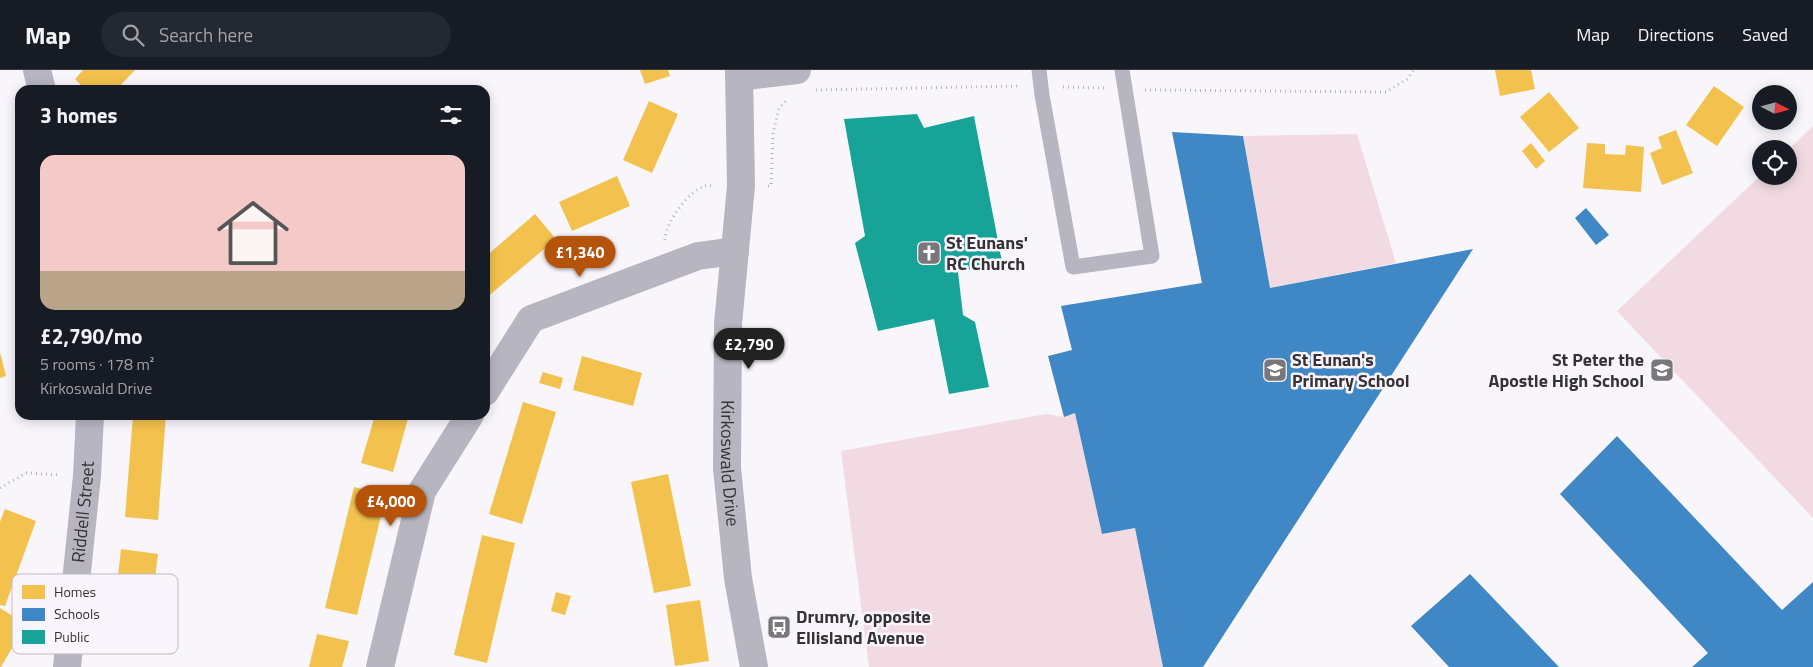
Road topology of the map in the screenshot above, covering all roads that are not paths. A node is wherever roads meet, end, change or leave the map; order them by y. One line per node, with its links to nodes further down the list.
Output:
1 (37, 70): 6 (street)
2 (1039, 70): 3 (lane)
3 (1122, 70)
4 (739, 73): 5 (street); 7 (street, Kirkoswald Drive)
5 (804, 80)
6 (41, 85)
7 (735, 251): 8 (street); 15 (street, Kirkoswald Drive)
8 (490, 384)
9 (90, 420): 11 (street, Riddell Street)
10 (467, 420): 14 (street)
11 (77, 574)
12 (68, 654): 13 (street, Riddell Street)
13 (67, 667)
14 (380, 667)
15 (754, 667)

